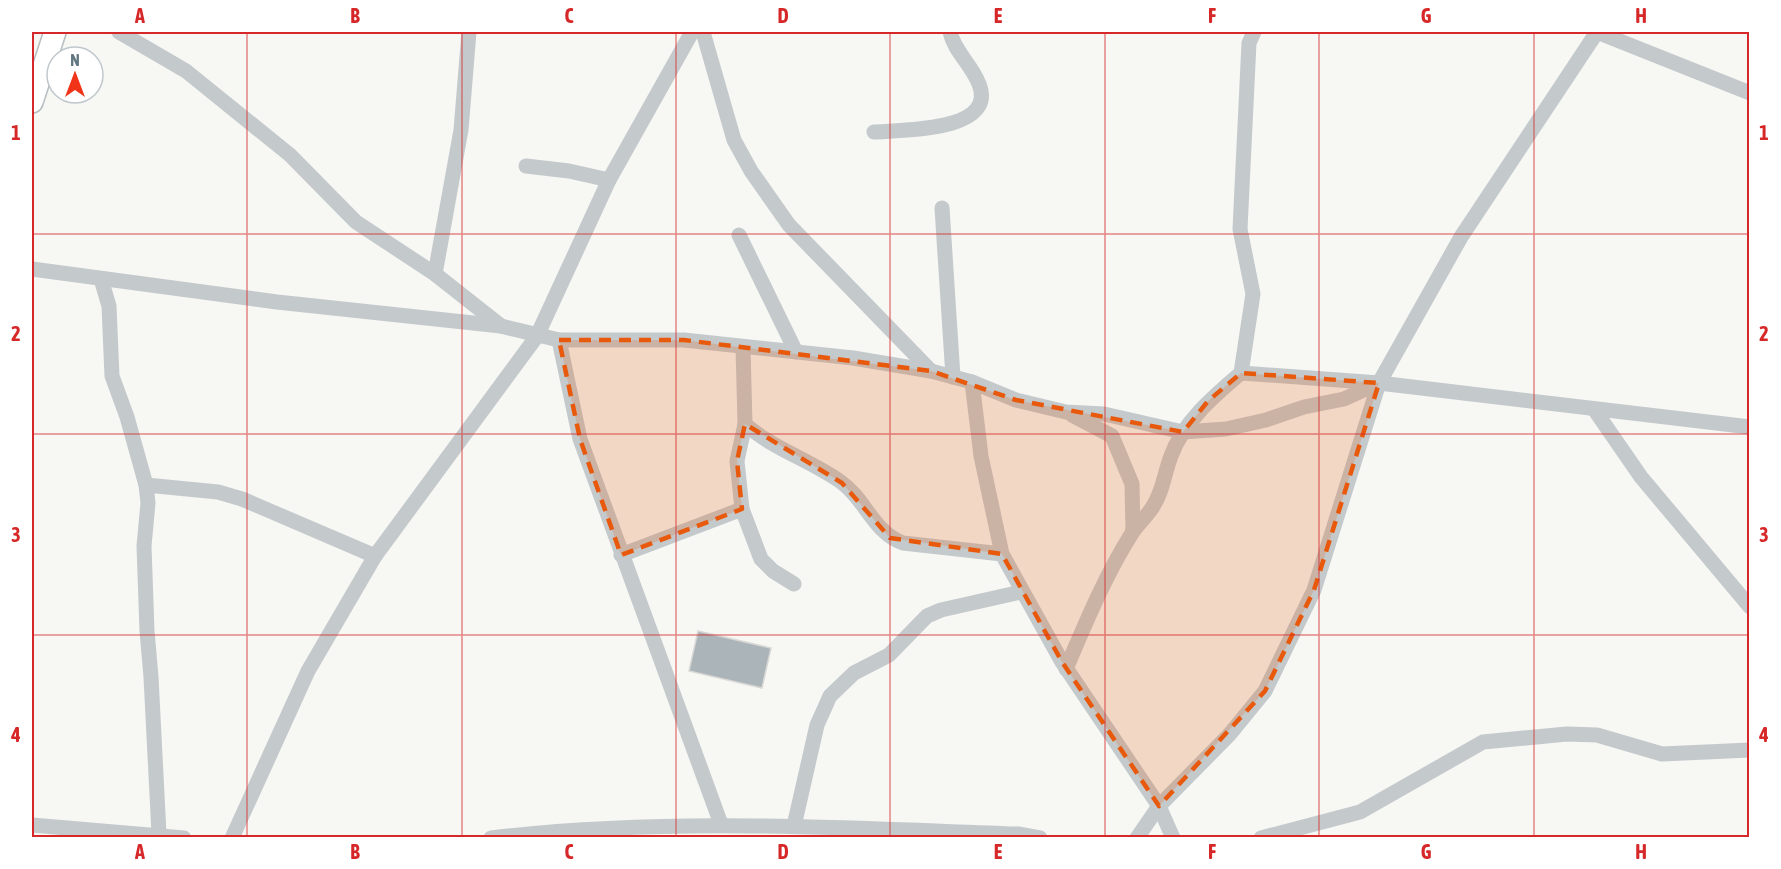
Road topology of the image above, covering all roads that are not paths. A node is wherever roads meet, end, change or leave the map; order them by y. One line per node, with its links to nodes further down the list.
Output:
1 (55, 32): 10 (street)
2 (119, 32): 17 (street)
3 (469, 32): 17 (street)
4 (692, 32): 13 (street)
5 (703, 32): 24 (street)
6 (950, 32): 11 (street)
7 (1254, 32): 25 (street)
8 (1597, 32): 9 (street); 28 (street)
9 (1749, 93)
10 (32, 102)
11 (874, 132)
12 (526, 166): 13 (street)
13 (609, 180): 20 (street)
14 (942, 208): 26 (street)
15 (739, 235): 23 (street)
16 (32, 269): 18 (street)
17 (435, 274): 19 (street)
18 (101, 279): 19 (street); 34 (street)
19 (501, 326): 20 (street)
20 (537, 336): 21 (street); 39 (street)
21 (559, 340): 22 (street); 38 (street)
22 (743, 347): 23 (street); 31 (street)
23 (796, 352): 24 (street)
24 (931, 371): 26 (street)
25 (1241, 373): 28 (street); 33 (street)
26 (953, 377): 27 (street)
27 (972, 382): 30 (street); 37 (street)
28 (1379, 383): 29 (street); 33 (street); 45 (street)
29 (1594, 409): 32 (street); 42 (street)
30 (1066, 412): 33 (street); 36 (street)
31 (745, 424): 35 (street); 37 (street)
32 (1749, 427)
33 (1183, 432): 36 (street)
34 (146, 485): 39 (street); 49 (street)
35 (742, 509): 38 (street); 40 (street)
36 (1133, 531): 43 (street)
37 (1002, 554): 41 (street)
38 (621, 555): 46 (street)
39 (375, 556): 51 (street)
40 (794, 584)
41 (1021, 592): 43 (street); 48 (street)
42 (1749, 607)
43 (1066, 669): 45 (street)
44 (1749, 750): 56 (street)
45 (1159, 806): 54 (street); 55 (street)
46 (721, 824): 48 (street); 52 (street)
47 (32, 825): 49 (street)
48 (794, 826): 53 (street)
49 (159, 834): 50 (street)
50 (184, 837)
51 (232, 837)
52 (491, 837)
53 (1040, 837)
54 (1137, 837)
55 (1173, 837)
56 (1262, 837)

